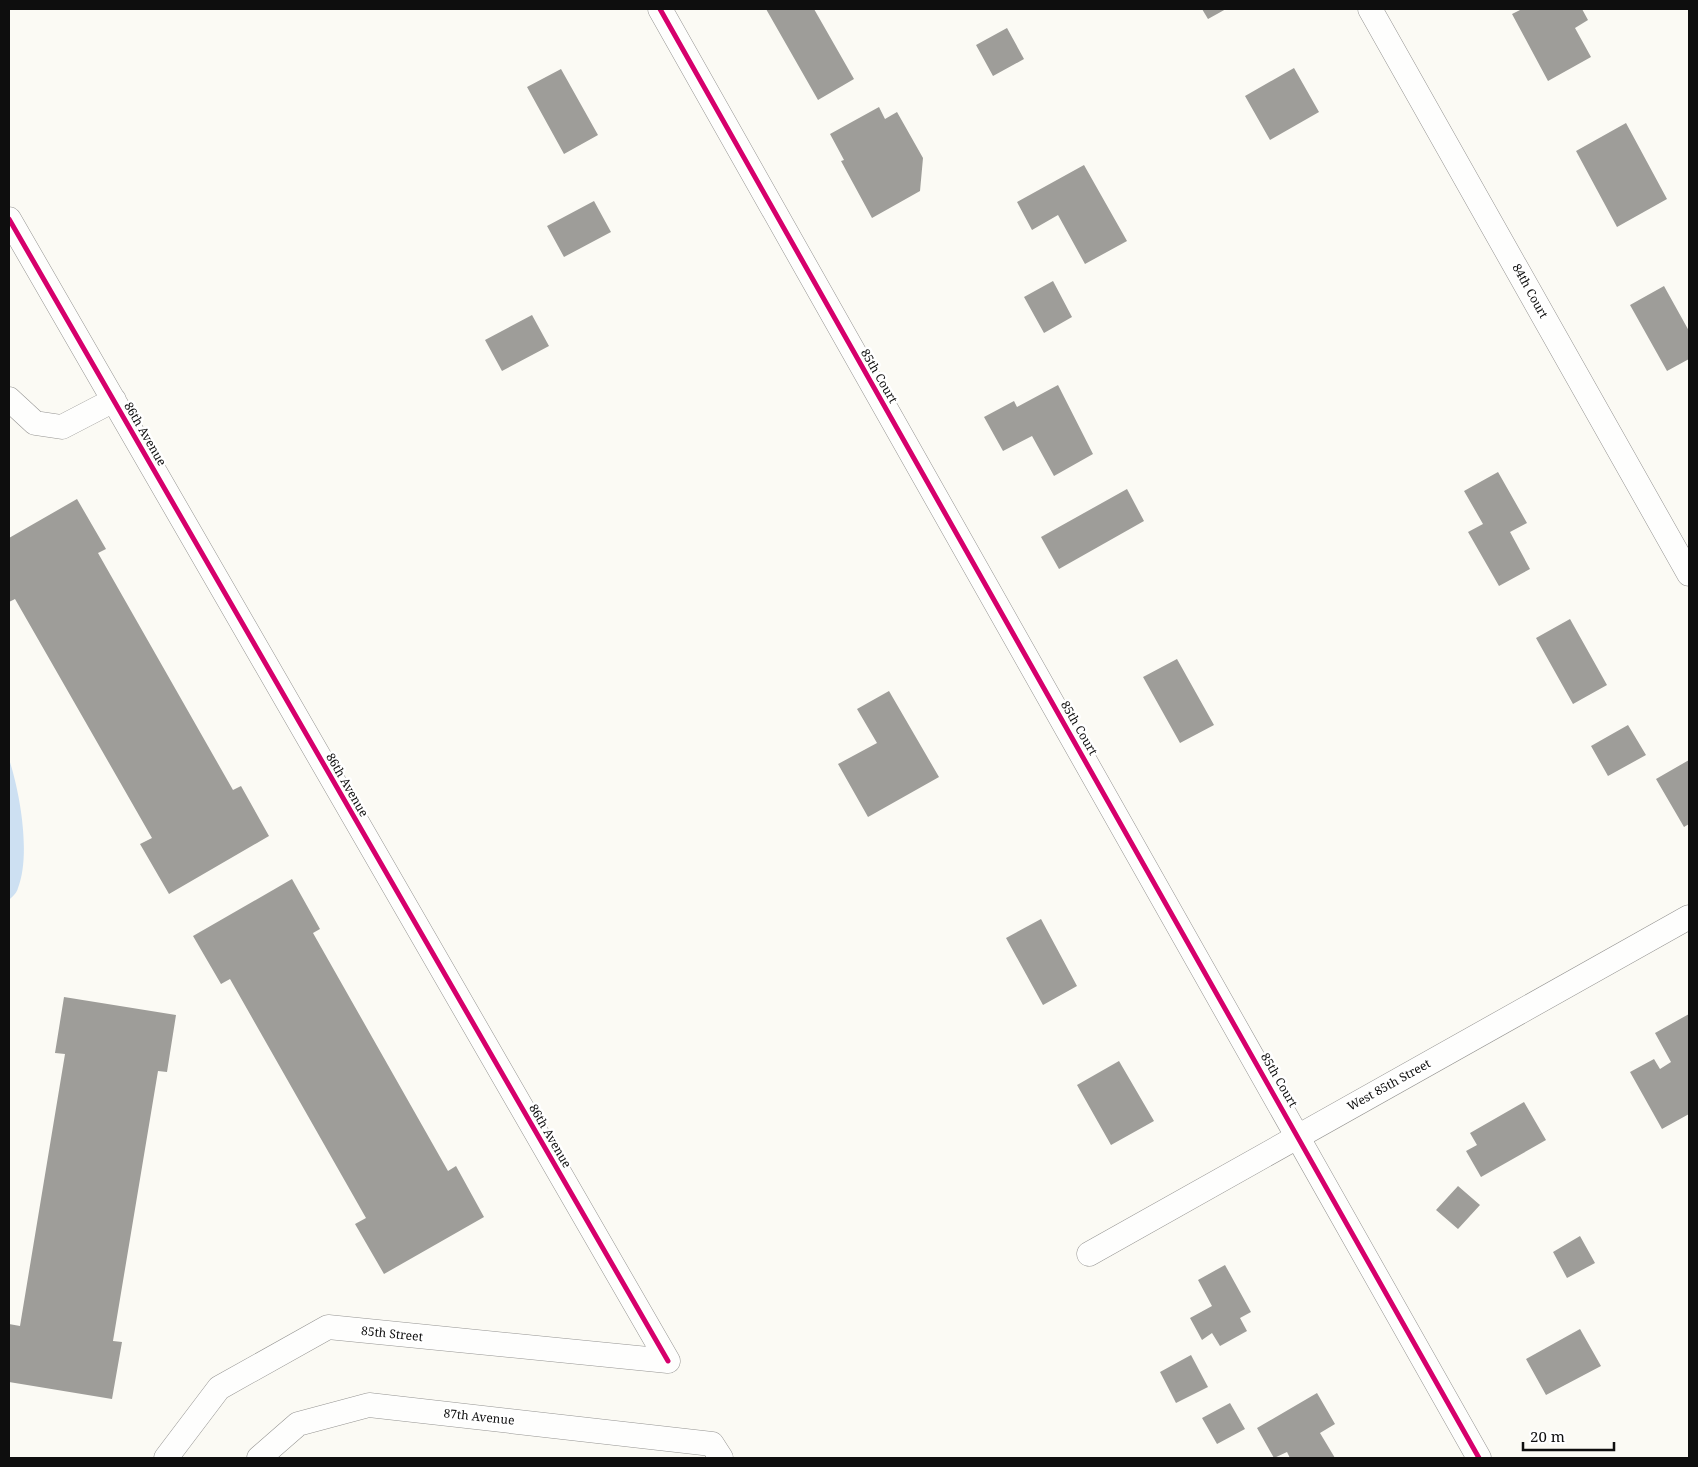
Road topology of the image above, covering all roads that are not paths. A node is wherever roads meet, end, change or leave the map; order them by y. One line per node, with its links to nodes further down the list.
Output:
1 (660, 9): 8 (street, 85th Court)
2 (1370, 9): 6 (street, 84th Court)
3 (9, 219): 5 (street, 86th Avenue)
4 (9, 399): 5 (street)
5 (114, 400): 10 (street, 86th Avenue)
6 (1689, 574)
7 (1689, 917): 8 (street, West 85th Street)
8 (1299, 1136): 9 (street, West 85th Street); 14 (street, 85th Court)
9 (1089, 1254)
10 (668, 1361): 12 (street, 85th Street)
11 (716, 1451): 13 (street, 87th Avenue)
12 (166, 1458)
13 (259, 1458)
14 (1479, 1458)

